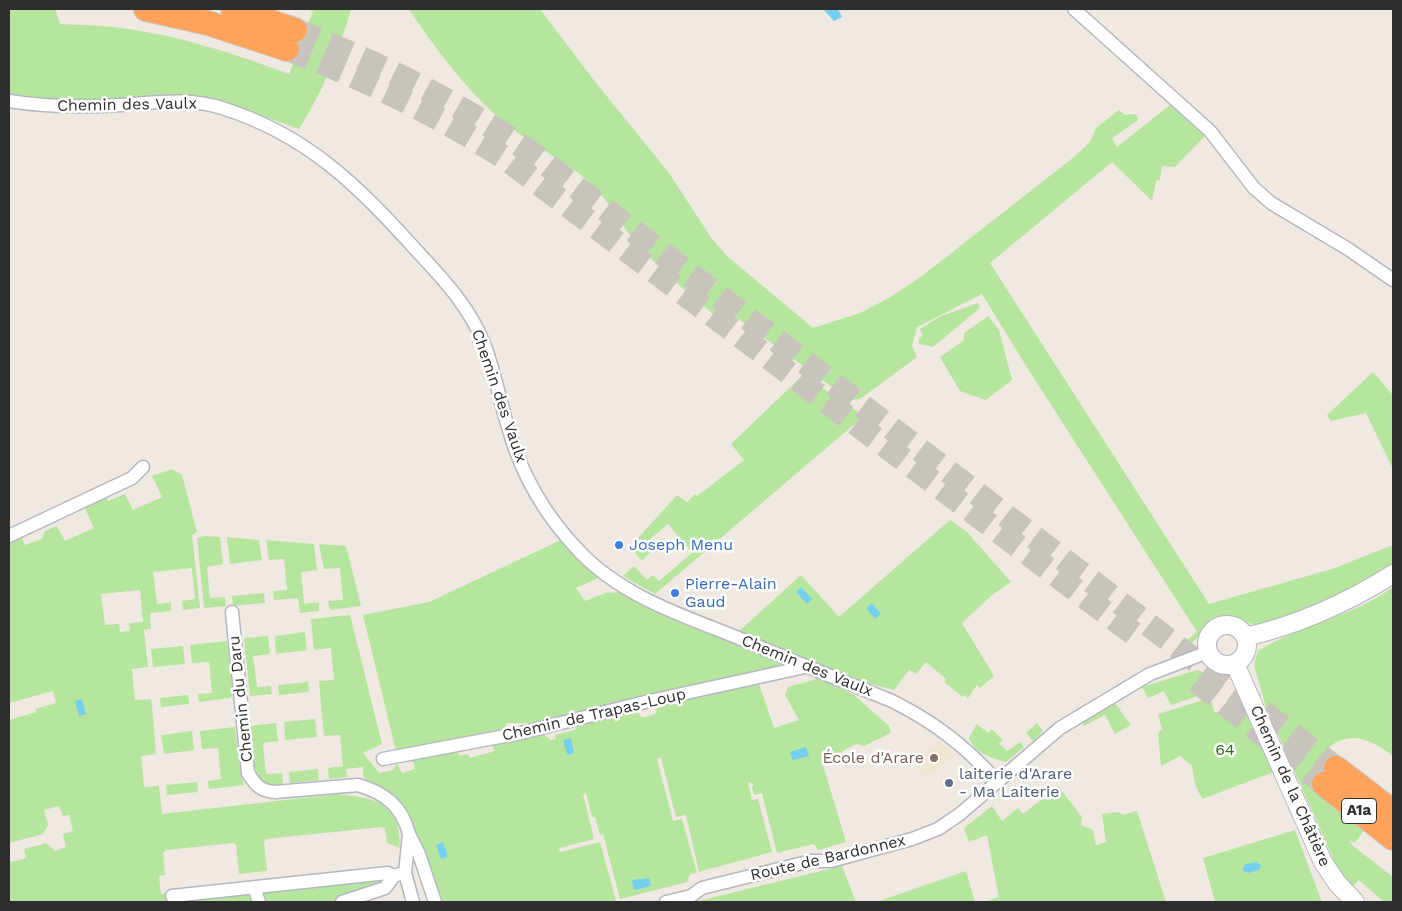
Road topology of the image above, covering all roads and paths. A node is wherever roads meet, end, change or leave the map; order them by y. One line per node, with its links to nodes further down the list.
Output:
1 (146, 9): 2 (highway)
2 (233, 9)
3 (1074, 9): 5 (street)
4 (9, 102): 13 (street, Chemin des Vaulx)
5 (1393, 280)
6 (143, 468): 7 (street)
7 (9, 536)
8 (1393, 574): 10 (street)
9 (232, 612): 17 (street, Chemin du Daru)
10 (1245, 637): 11 (street); 12 (street)
11 (1208, 652): 12 (street); 15 (street, Route de Bardonnex)
12 (1235, 664): 27 (street, Chemin de la Châtière)
13 (805, 667): 14 (street, Chemin de Trapas-Loup); 15 (street, Chemin des Vaulx)
14 (383, 759)
15 (996, 780): 26 (street, Route de Bardonnex)
16 (1393, 812): 18 (highway, A1a)
17 (409, 834): 19 (street, Chemin du Daru); 25 (street, Chemin du Daru)
18 (1393, 838)
19 (399, 875): 20 (street); 23 (street); 24 (street, Chemin du Daru)
20 (254, 887): 21 (street); 22 (street)
21 (172, 896)
22 (259, 902)
23 (342, 902)
24 (413, 902)
25 (435, 902)
26 (666, 902)
27 (1354, 902)

